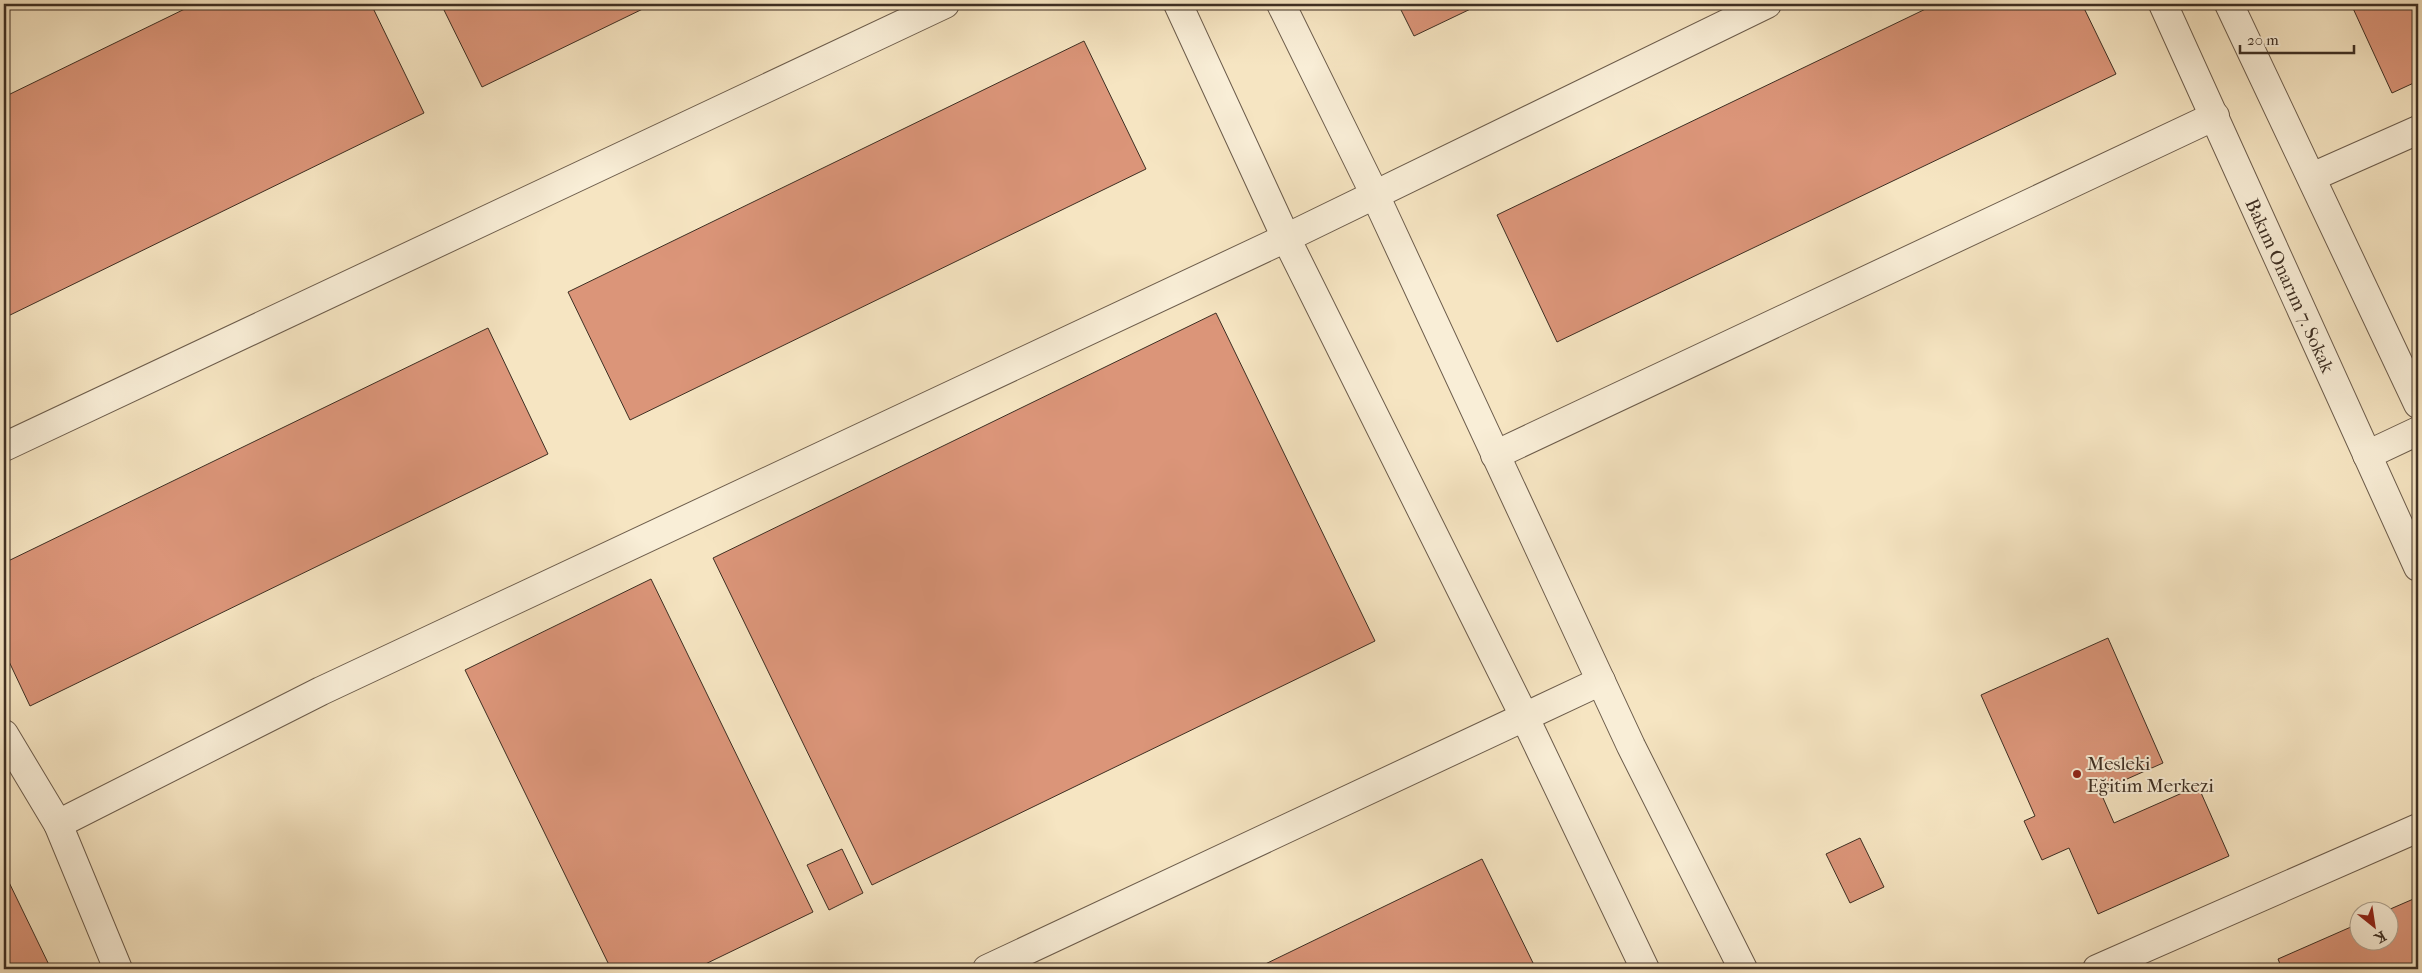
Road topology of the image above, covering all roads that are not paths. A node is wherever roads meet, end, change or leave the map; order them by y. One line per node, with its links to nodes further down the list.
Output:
1 (945, 4): 14 (street)
2 (1178, 4): 11 (street)
3 (1280, 4): 10 (street)
4 (1767, 4): 10 (street)
5 (2163, 4): 7 (street, Bakım Onarım 7. Sokak)
6 (2228, 4): 9 (street)
7 (2215, 116): 15 (street); 16 (street, Bakım Onarım 7. Sokak)
8 (2418, 130): 9 (street)
9 (2312, 177): 12 (street)
10 (1375, 194): 11 (street); 15 (street)
11 (1286, 238): 19 (street); 21 (street)
12 (2418, 404)
13 (2418, 430): 16 (street)
14 (4, 447)
15 (1495, 455): 18 (street)
16 (2367, 455): 17 (street, Bakım Onarım 7. Sokak)
17 (2418, 567)
18 (1600, 681): 19 (street); 26 (street)
19 (1525, 718): 24 (street); 25 (street)
20 (4, 734): 21 (street)
21 (58, 824): 23 (street)
22 (2418, 828): 27 (street)
23 (118, 969)
24 (987, 969)
25 (1646, 969)
26 (1743, 969)
27 (2097, 969)

